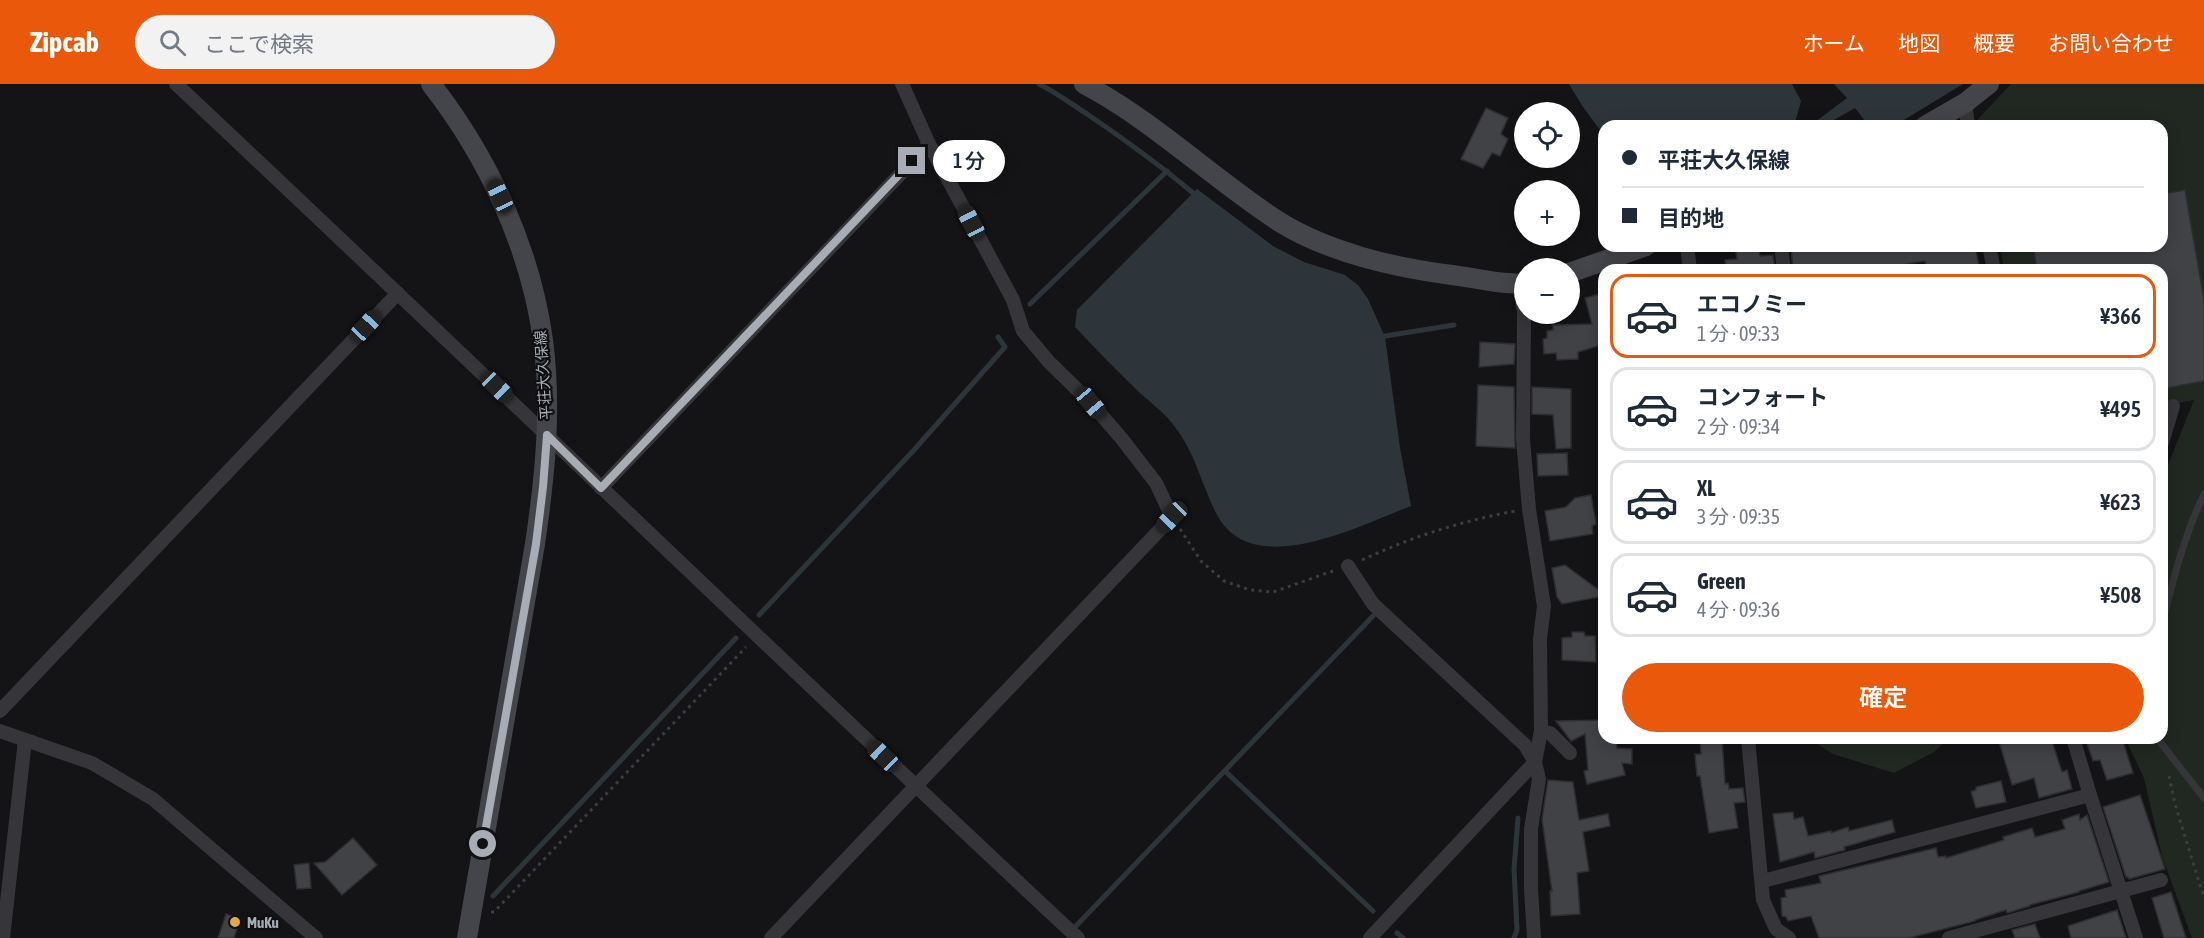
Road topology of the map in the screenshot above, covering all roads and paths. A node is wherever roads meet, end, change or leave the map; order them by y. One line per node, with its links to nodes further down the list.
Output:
1 (176, 84): 15 (street)
2 (431, 84): 19 (main road, 平荘大久保線)
3 (902, 84): 9 (street)
4 (1084, 84): 14 (main road)
5 (1989, 84): 6 (main road)
6 (1965, 103): 7 (main road); 8 (street)
7 (1935, 120)
8 (1967, 120)
9 (929, 144): 20 (street); 35 (street)
10 (1636, 252): 11 (main road)
11 (1619, 262)
12 (1598, 267): 13 (main road)
13 (1580, 271)
14 (1514, 282)
15 (398, 293): 19 (street); 25 (street)
16 (1524, 324): 27 (street)
17 (2173, 406): 18 (street)
18 (2168, 416)
19 (547, 435): 20 (street); 42 (main road, 平荘大久保線)
20 (601, 488): 24 (street)
21 (2204, 494): 23 (lane)
22 (1348, 566): 34 (street)
23 (2168, 600)
24 (757, 636): 35 (street); 42 (path)
25 (0, 711)
26 (0, 731): 28 (street)
27 (1541, 731): 33 (street); 34 (street)
28 (25, 740): 43 (street); 44 (street)
29 (1749, 744): 39 (street)
30 (2075, 744): 36 (street)
31 (2161, 744): 32 (lane)
32 (2163, 747): 37 (lane); 41 (path)
33 (1570, 753)
34 (1535, 762): 48 (street); 49 (street)
35 (915, 786): 46 (street); 47 (street)
36 (2090, 795): 39 (street); 40 (street)
37 (2204, 798)
38 (2161, 880): 40 (street)
39 (1763, 881): 50 (street)
40 (2120, 892): 51 (street); 52 (street)
41 (2204, 898)
42 (471, 913): 45 (main road, 平荘大久保線)
43 (3, 938)
44 (316, 938)
45 (467, 938)
46 (771, 938)
47 (1078, 938)
48 (1370, 938)
49 (1534, 938)
50 (1789, 938)
51 (1949, 938)
52 (2136, 938)

